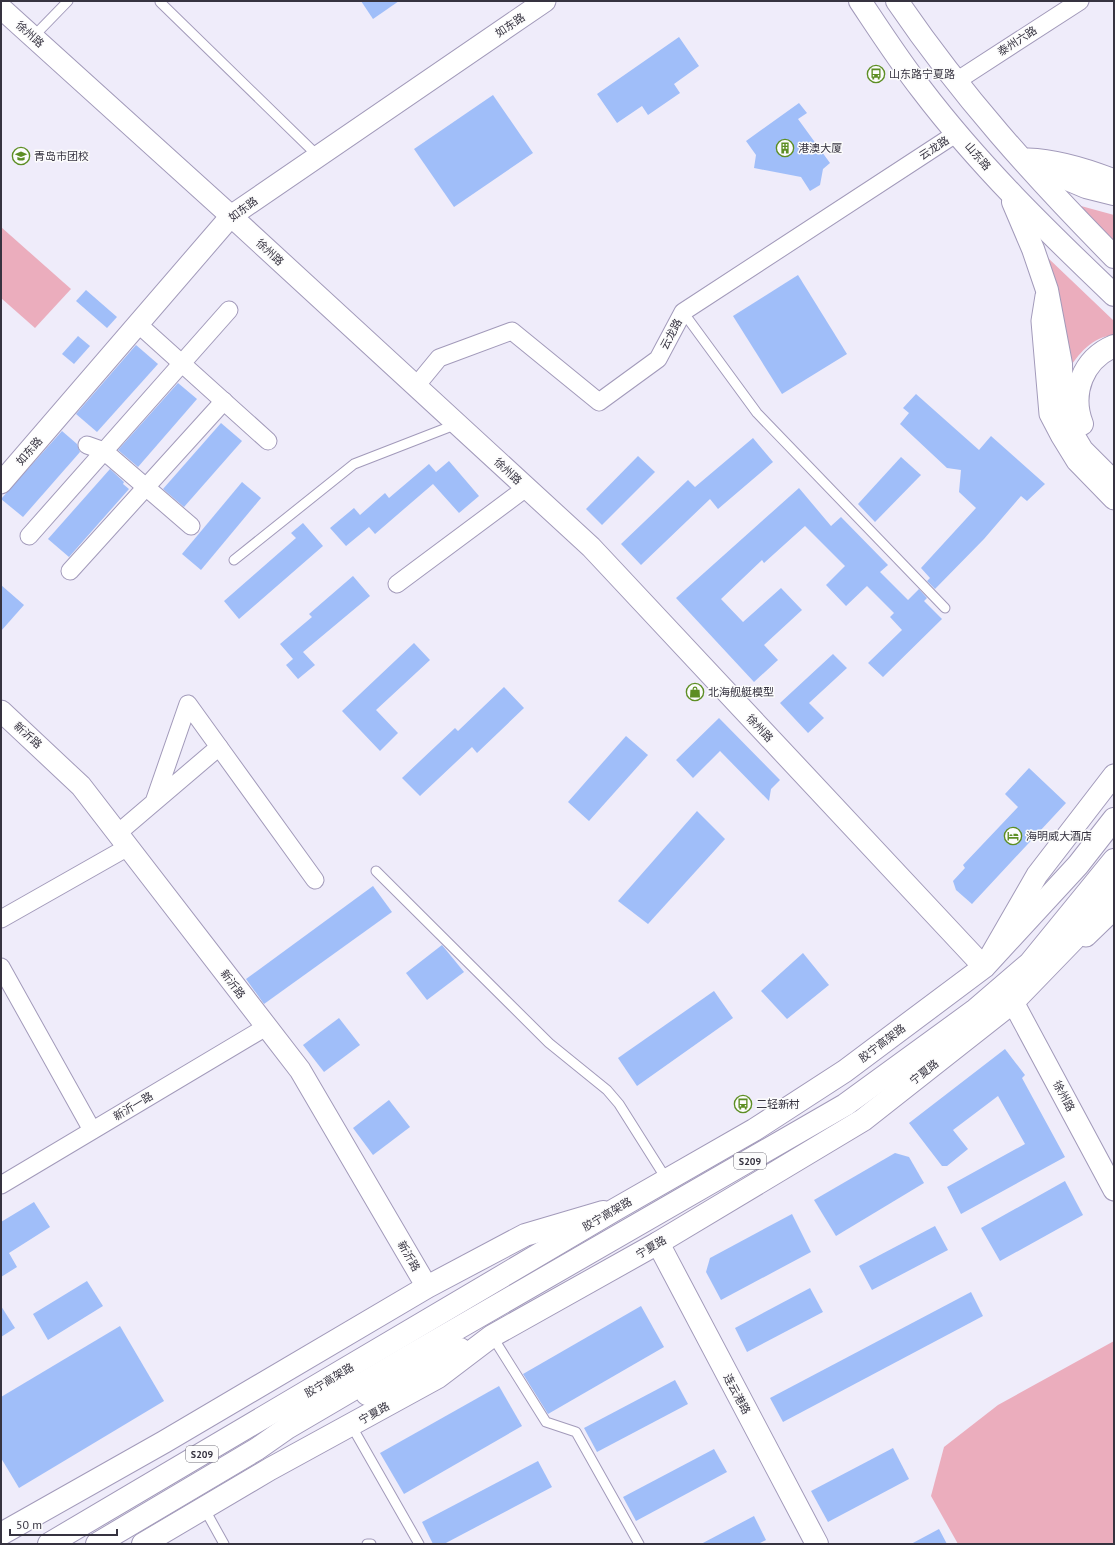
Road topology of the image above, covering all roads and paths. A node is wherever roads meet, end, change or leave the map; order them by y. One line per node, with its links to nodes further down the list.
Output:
1 (68, 1): 8 (lane)
2 (544, 1): 11 (street, 如东路)
3 (860, 1): 10 (main road, 山东路)
4 (897, 1): 9 (main road)
5 (1080, 1): 9 (street, 泰州六路)
6 (160, 2): 11 (lane)
7 (1, 8): 8 (street, 徐州路)
8 (33, 37): 16 (street, 徐州路)
9 (955, 82): 12 (main road)
10 (957, 133): 14 (main road, 山东路); 21 (street, 云龙路)
11 (318, 156): 16 (street, 如东路)
12 (1020, 159): 13 (street); 15 (main road); 17 (main road)
13 (1114, 180)
14 (1008, 190): 18 (main road); 19 (main road, 山东路)
15 (1114, 194)
16 (231, 216): 22 (street, 如东路); 25 (street, 徐州路)
17 (1114, 257)
18 (1047, 290): 33 (main road); 36 (street)
19 (1114, 295)
20 (229, 310): 24 (street)
21 (683, 312): 25 (street, 云龙路); 42 (lane)
22 (138, 324): 24 (street); 32 (street, 如东路)
23 (1114, 346): 31 (main road)
24 (182, 363): 26 (street); 30 (street)
25 (416, 386): 27 (street, 徐州路)
26 (224, 401): 28 (street); 34 (street)
27 (457, 424): 35 (street, 徐州路); 39 (lane)
28 (268, 441)
29 (87, 445): 30 (street)
30 (104, 451): 34 (street); 38 (street)
31 (1114, 465)
32 (1, 482)
33 (1114, 482)
34 (146, 487): 37 (street); 40 (street)
35 (526, 488): 41 (street); 57 (street, 徐州路)
36 (1114, 498)
37 (191, 526)
38 (29, 536)
39 (234, 560)
40 (70, 571)
41 (397, 584)
42 (945, 608)
43 (1, 711): 48 (street, 新沂路)
44 (219, 747): 46 (street); 46 (street); 51 (street)
45 (1114, 775): 57 (street)
46 (154, 802): 48 (street)
47 (1114, 819): 57 (main road, 胶宁高架路 / S209)
48 (123, 840): 54 (street); 59 (street, 新沂路)
49 (1114, 860): 69 (main road, 胶宁高架路 / S209)
50 (376, 871): 61 (lane)
51 (315, 880)
52 (1114, 889): 55 (main road, 宁夏路)
53 (1114, 909): 55 (street)
54 (1, 919)
55 (1052, 962): 58 (main road, 宁夏路)
56 (1, 967): 60 (street)
57 (984, 967): 61 (main road, 胶宁高架路 / S209)
58 (1013, 1002): 63 (street, 徐州路); 65 (main road, 宁夏路)
59 (266, 1027): 60 (street, 新沂一路); 66 (street, 新沂路)
60 (92, 1130): 62 (street, 新沂一路)
61 (667, 1180): 64 (main road, 胶宁高架路 / S209)
62 (1, 1185)
63 (1114, 1190)
64 (616, 1209): 66 (main road); 72 (main road, 胶宁高架路 / S209)
65 (658, 1243): 67 (main road, 宁夏路); 80 (main road, 连云港路)
66 (427, 1287): 71 (main road)
67 (492, 1336): 68 (main road, 宁夏路); 69 (main road); 79 (lane)
68 (351, 1425): 70 (main road, 宁夏路); 78 (lane)
69 (257, 1449): 73 (main road, 胶宁高架路 / S209)
70 (204, 1508): 74 (main road, 宁夏路); 75 (lane)
71 (2, 1531)
72 (51, 1543)
73 (97, 1544)
74 (143, 1544)
75 (224, 1544)
76 (367, 1544): 77 (lane)
77 (371, 1544)
78 (419, 1544)
79 (639, 1544)
80 (817, 1544)

